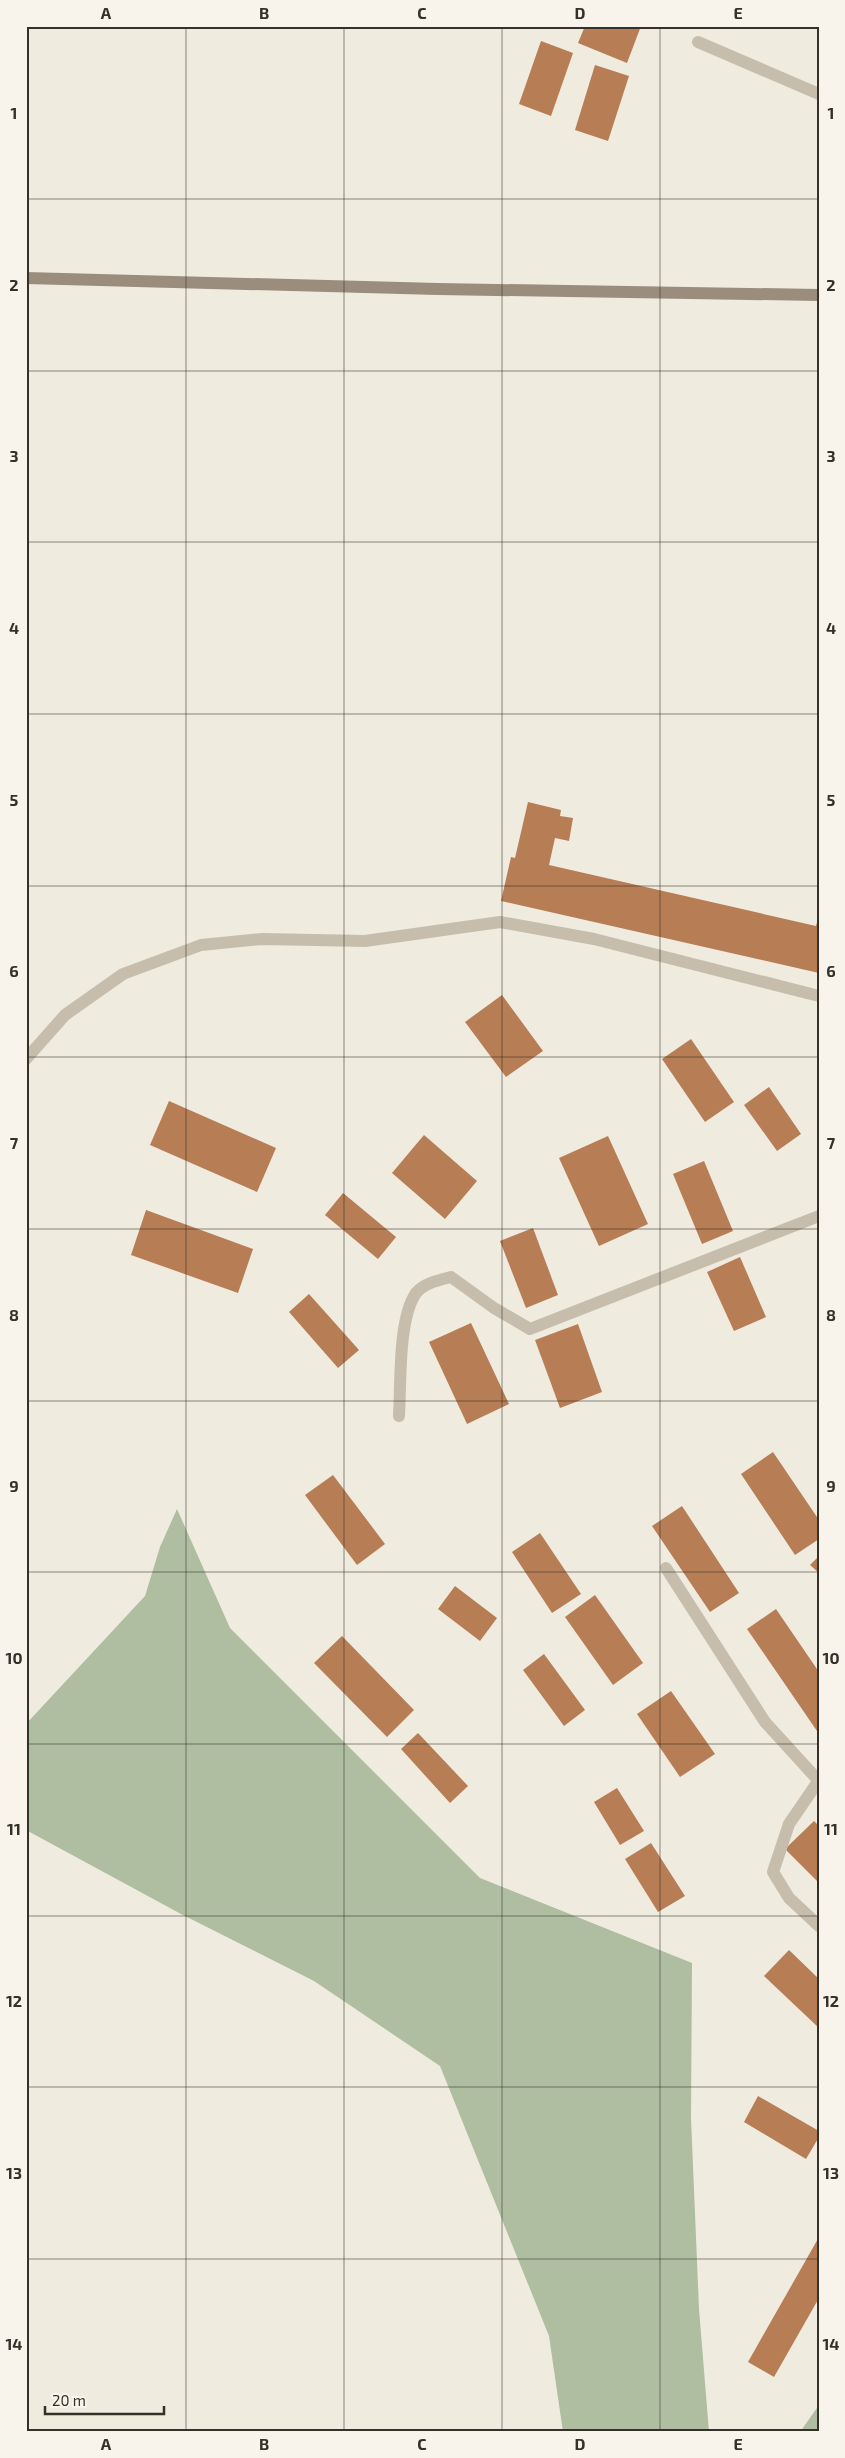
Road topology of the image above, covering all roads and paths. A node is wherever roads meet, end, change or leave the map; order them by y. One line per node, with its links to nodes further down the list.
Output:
1 (698, 42): 2 (street)
2 (819, 94)
3 (26, 278): 4 (main road)
4 (819, 295)
5 (819, 996): 6 (street)
6 (26, 1059)
7 (819, 1216): 8 (street)
8 (399, 1416)
9 (666, 1568): 10 (street)
10 (818, 1780): 11 (street)
11 (819, 1926)

